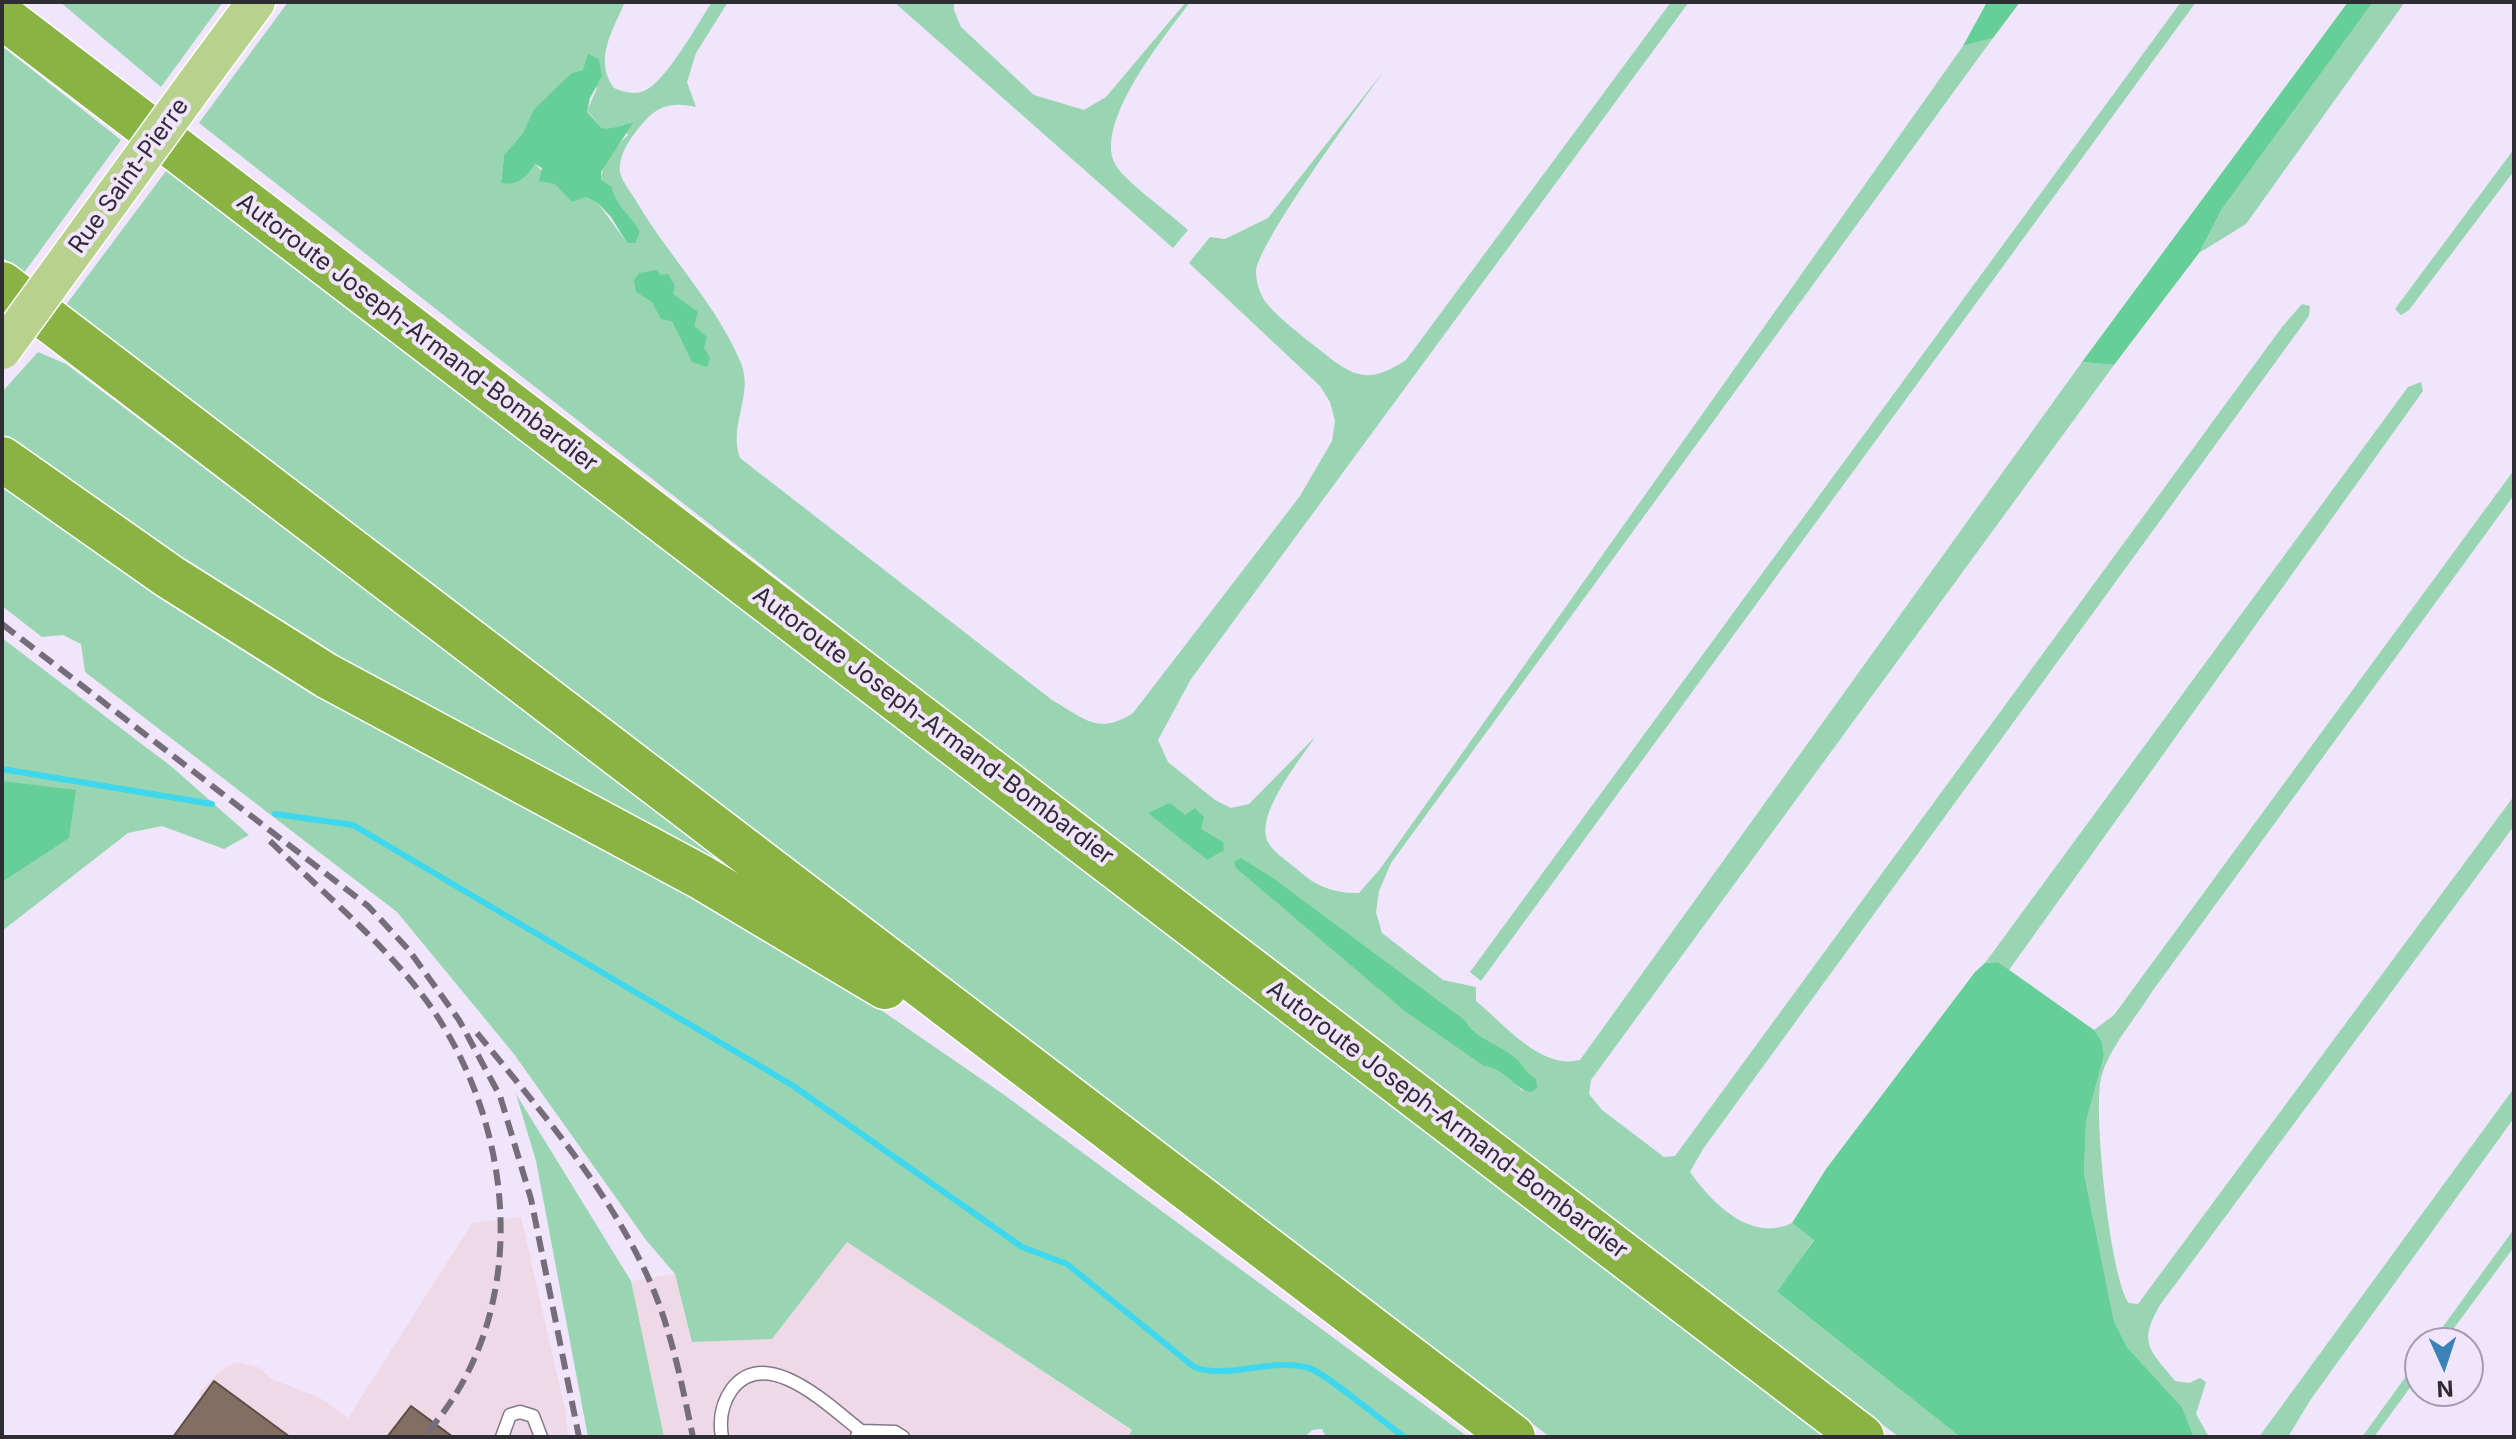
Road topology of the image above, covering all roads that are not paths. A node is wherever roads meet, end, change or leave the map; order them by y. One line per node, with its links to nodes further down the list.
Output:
1 (35, 2): 4 (highway)
2 (256, 2): 6 (main road, Rue Saint-Pierre, bridge)
3 (2, 16): 4 (highway, Autoroute Joseph-Armand-Bombardier)
4 (299, 242): 15 (highway, Autoroute Joseph-Armand-Bombardier)
5 (2, 284): 8 (highway)
6 (2, 350)
7 (2, 459): 8 (highway)
8 (1019, 1061): 14 (highway)
9 (859, 1434): 12 (lane); 13 (lane)
10 (502, 1437): 11 (lane)
11 (541, 1437)
12 (722, 1437)
13 (903, 1437)
14 (1513, 1437)
15 (1862, 1437)

